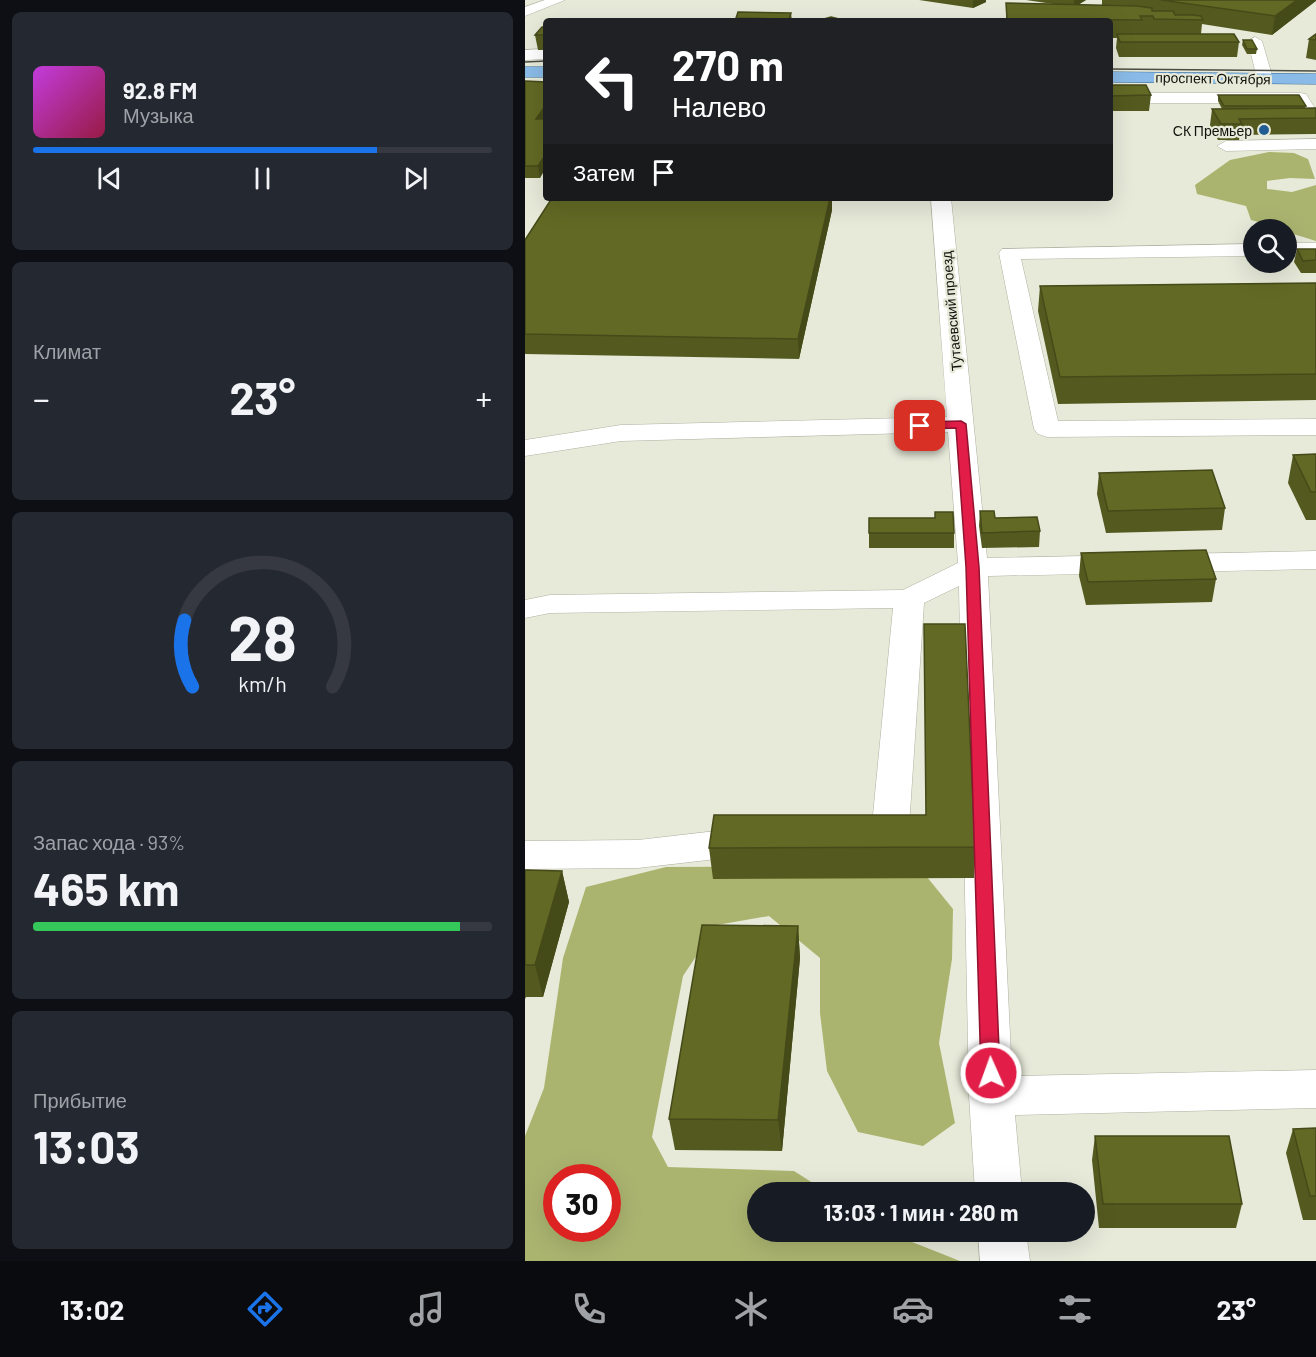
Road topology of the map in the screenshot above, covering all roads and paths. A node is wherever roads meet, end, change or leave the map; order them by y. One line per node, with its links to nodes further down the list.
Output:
1 (558, 0): 2 (street)
2 (525, 12)
3 (1255, 41): 10 (street)
4 (543, 54): 5 (street)
5 (525, 55)
6 (525, 72): 7 (main road)
7 (543, 72)
8 (1113, 77): 9 (main road, проспект Октября)
9 (1154, 77): 10 (main road, проспект Октября); 13 (street)
10 (1265, 79): 11 (main road, проспект Октября)
11 (1316, 79)
12 (1113, 98): 13 (street)
13 (1164, 98): 14 (street)
14 (1208, 98): 15 (street); 16 (street)
15 (1264, 116)
16 (1217, 118)
17 (1316, 144): 18 (street)
18 (1226, 146)
19 (941, 201): 23 (street, Тутаевский проезд)
20 (1297, 249): 21 (street)
21 (1316, 249)
22 (1243, 250): 24 (street)
23 (961, 424): 25 (street); 27 (street, Тутаевский проезд)
24 (1316, 426)
25 (525, 448)
26 (1316, 560): 27 (street)
27 (973, 567): 28 (street); 34 (street, Тутаевский проезд)
28 (909, 599): 29 (street); 30 (street)
29 (525, 609)
30 (825, 831)
31 (782, 835): 32 (street)
32 (525, 855)
33 (1316, 1089): 34 (street)
34 (991, 1096): 35 (street, Тутаевский проезд)
35 (998, 1182)
36 (1003, 1242): 37 (street)
37 (1005, 1261)

